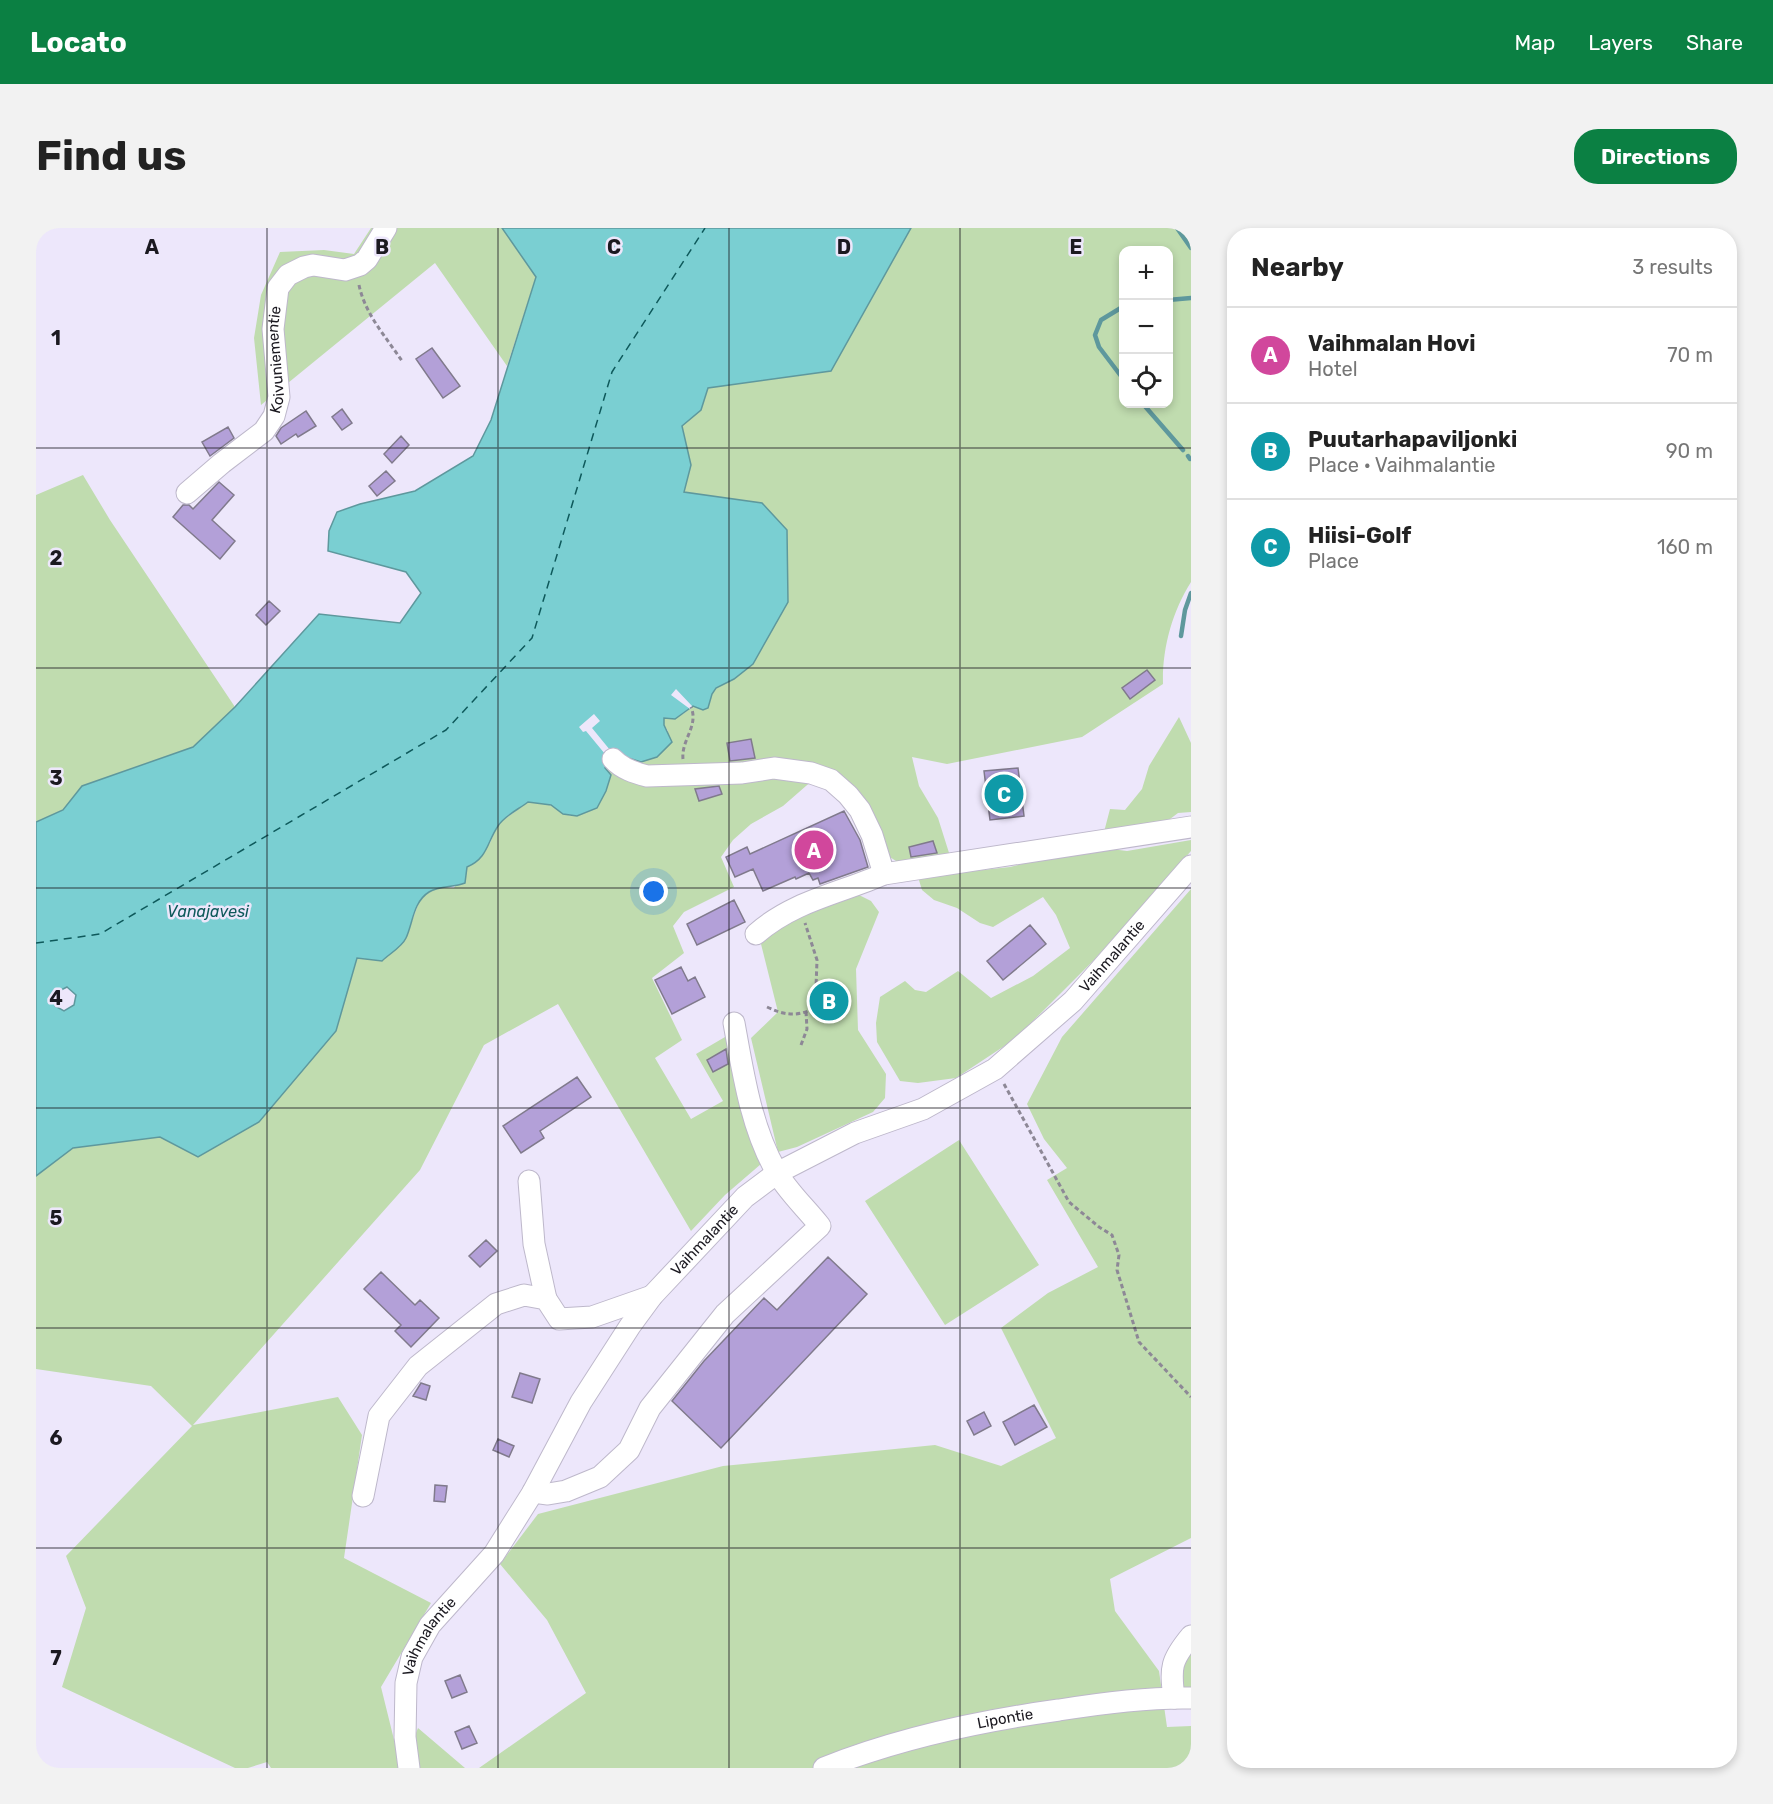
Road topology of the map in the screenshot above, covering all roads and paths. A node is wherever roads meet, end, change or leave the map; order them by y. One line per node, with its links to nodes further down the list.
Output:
1 (386, 228): 2 (street)
2 (360, 265): 3 (path); 4 (street, Koivuniementie)
3 (402, 361)
4 (187, 493)
5 (691, 707): 7 (path)
6 (613, 759): 7 (street)
7 (685, 775): 10 (street)
8 (1191, 827): 10 (street)
9 (1191, 866): 17 (street, Vaihmalantie)
10 (884, 874): 11 (street)
11 (798, 907): 12 (street); 14 (path)
12 (756, 934)
13 (767, 1007): 14 (path)
14 (806, 1012): 16 (path)
15 (734, 1023): 18 (street)
16 (801, 1045)
17 (995, 1069): 18 (street, Vaihmalantie); 22 (path)
18 (777, 1173): 20 (street, Vaihmalantie); 23 (street)
19 (529, 1181): 21 (street)
20 (652, 1296): 21 (street); 23 (street, Vaihmalantie)
21 (546, 1299): 24 (street)
22 (1191, 1397)
23 (533, 1492): 27 (street, Vaihmalantie)
24 (363, 1496)
25 (1191, 1636): 26 (street)
26 (1182, 1698): 28 (street, Lipontie)
27 (408, 1768)
28 (824, 1768)

